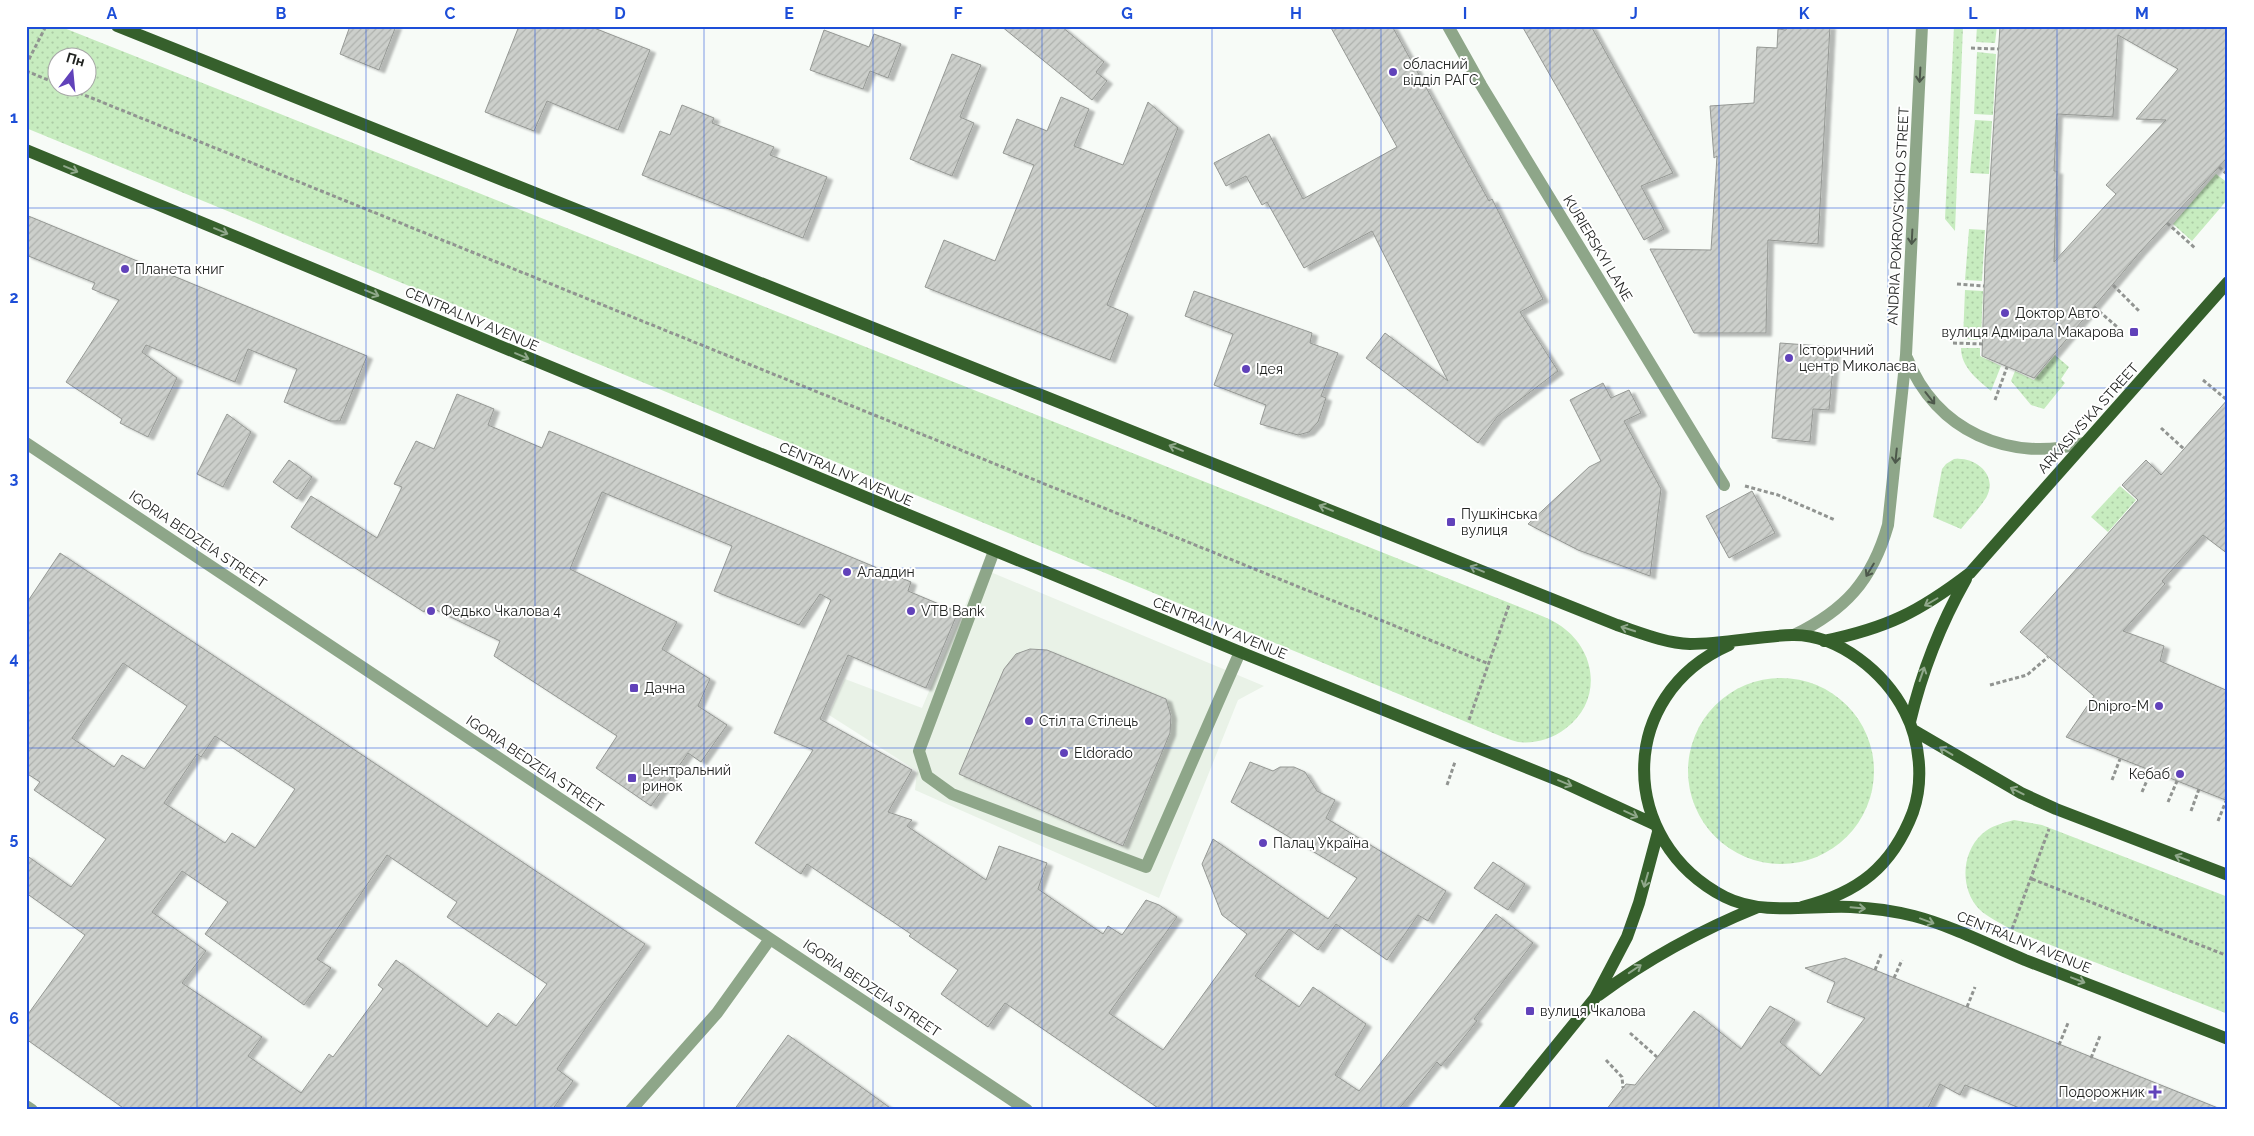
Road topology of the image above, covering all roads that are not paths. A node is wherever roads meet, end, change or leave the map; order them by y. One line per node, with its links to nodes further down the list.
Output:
1 (117, 26): 13 (main road, one-way to 1)
2 (1448, 26): 9 (street, KURIERSKYI LANE)
3 (1922, 26): 6 (street, ANDRIA POKROVS'KOHO STREET, one-way to 6)
4 (26, 150): 10 (main road, CENTRALNY AVENUE, one-way to 10)
5 (2228, 282): 8 (main road, ARKASIVS'KA STREET)
6 (1906, 356): 8 (street, one-way to 8); 12 (street, ANDRIA POKROVS'KOHO STREET, one-way to 12)
7 (26, 443): 21 (street, IGORIA BEDZEIA STREET)
8 (2084, 443): 11 (main road, ARKASIVS'KA STREET)
9 (1724, 485)
10 (994, 551): 15 (main road, CENTRALNY AVENUE); 15 (street)
11 (1970, 573): 14 (main road, ARKASIVS'KA STREET, one-way to 14); 16 (main road, ARKASIVS'KA STREET, one-way to 11)
12 (1794, 635): 13 (main road); 14 (main road)
13 (1742, 640): 17 (main road)
14 (1824, 641): 16 (main road)
15 (1240, 652): 17 (main road, CENTRALNY AVENUE, one-way to 17)
16 (1911, 726): 18 (main road, one-way to 16); 20 (main road, ARKASIVS'KA STREET)
17 (1656, 828): 19 (main road); 22 (main road, one-way to 22)
18 (2228, 875)
19 (1758, 907): 20 (main road); 22 (main road, one-way to 19)
20 (1802, 908): 23 (main road, CENTRALNY AVENUE, one-way to 23)
21 (770, 939): 26 (street); 27 (street, IGORIA BEDZEIA STREET)
22 (1595, 998): 28 (main road)
23 (2228, 1039)
24 (26, 1106): 25 (street)
25 (32, 1110)
26 (631, 1110)
27 (1026, 1110)
28 (1504, 1110)

